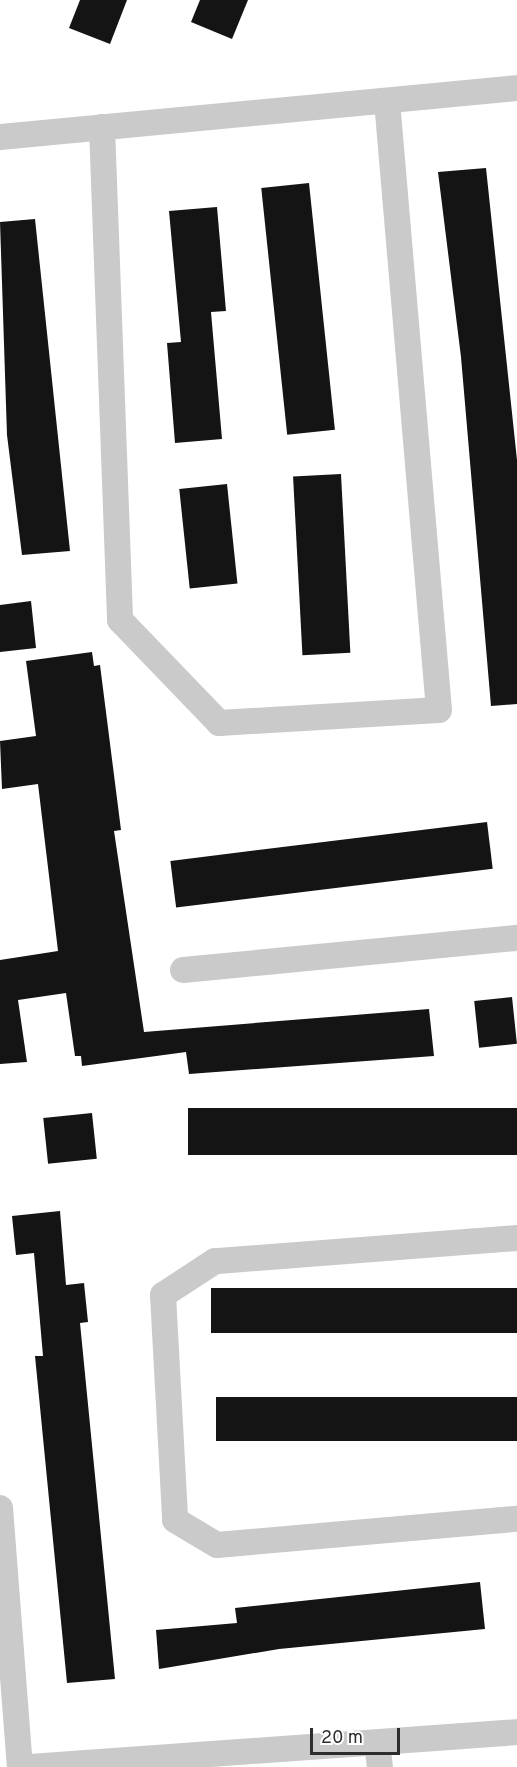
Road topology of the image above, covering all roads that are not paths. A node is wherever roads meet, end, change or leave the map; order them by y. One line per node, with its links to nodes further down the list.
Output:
1 (517, 88): 2 (street)
2 (387, 100): 3 (street); 3 (street)
3 (102, 127): 4 (street)
4 (0, 137)
5 (517, 938): 6 (street)
6 (183, 970)
7 (517, 1238): 9 (street)
8 (0, 1508): 13 (street)
9 (517, 1519)
10 (517, 1732): 11 (street)
11 (379, 1755): 12 (street)
12 (90, 1764): 14 (street)
13 (20, 1767)
14 (30, 1767)

